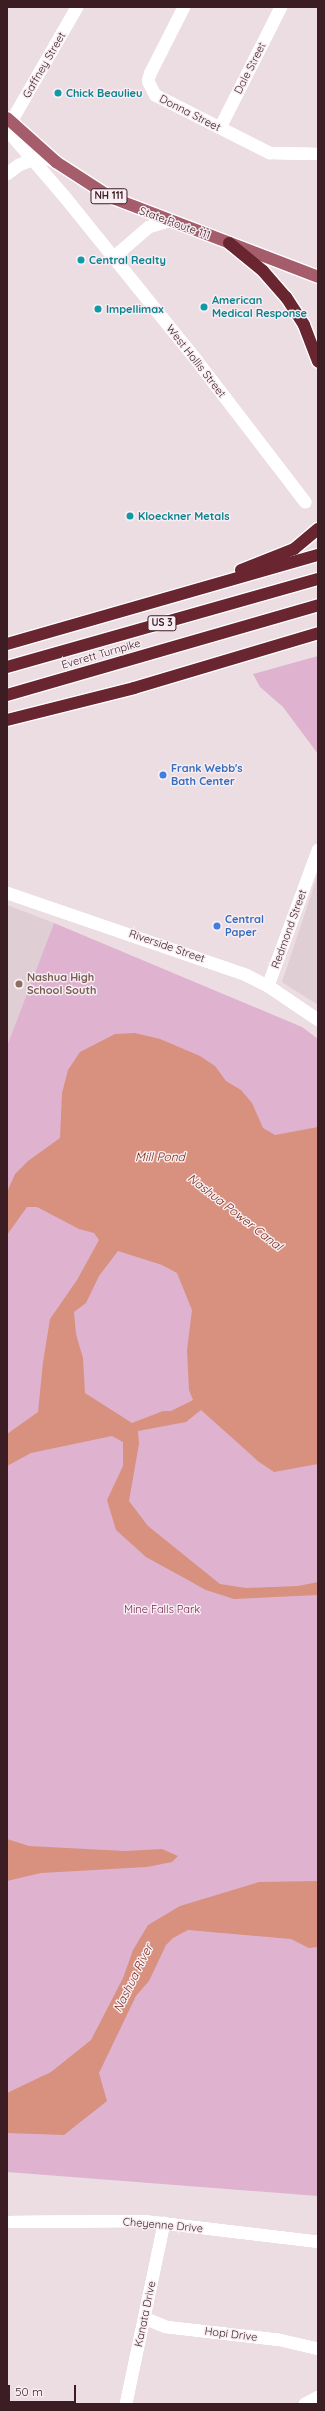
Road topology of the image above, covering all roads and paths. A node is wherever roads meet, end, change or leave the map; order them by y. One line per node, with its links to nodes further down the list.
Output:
1 (77, 7): 4 (street, Gaffney Street)
2 (184, 7): 5 (street, Donna Street)
3 (281, 7): 5 (street, Dale Street)
4 (8, 124): 7 (street, West Hollis Street); 8 (main road, State Route 111 / NH 111)
5 (220, 128): 6 (street, Donna Street)
6 (318, 154)
7 (32, 160): 8 (street); 9 (street); 12 (street, West Hollis Street)
8 (56, 162): 10 (main road, State Route 111 / NH 111)
9 (7, 174)
10 (169, 221): 11 (main road, State Route 111 / NH 111); 12 (street)
11 (229, 243): 13 (main road, State Route 111 / NH 111); 14 (highway)
12 (114, 257): 15 (street, West Hollis Street)
13 (318, 277)
14 (318, 361)
15 (305, 502)
16 (318, 529): 19 (highway)
17 (318, 556): 19 (highway)
18 (318, 579): 23 (highway, Everett Turnpike / US 3)
19 (159, 601): 22 (highway)
20 (318, 605): 24 (highway, Everett Turnpike / US 3)
21 (318, 633): 25 (highway)
22 (7, 644)
23 (7, 667)
24 (7, 694)
25 (7, 720)
26 (318, 850): 28 (street, Redmond Street)
27 (7, 893): 28 (street, Riverside Street)
28 (268, 986): 29 (street, Riverside Street)
29 (318, 1020)
30 (7, 2222): 31 (street, Cheyenne Drive)
31 (164, 2223): 32 (street, Cheyenne Drive); 33 (street, Kanata Drive)
32 (318, 2242)
33 (144, 2318): 34 (street, Hopi Drive); 36 (street, Kanata Drive)
34 (318, 2349)
35 (318, 2397): 37 (street)
36 (126, 2404)
37 (305, 2404)

